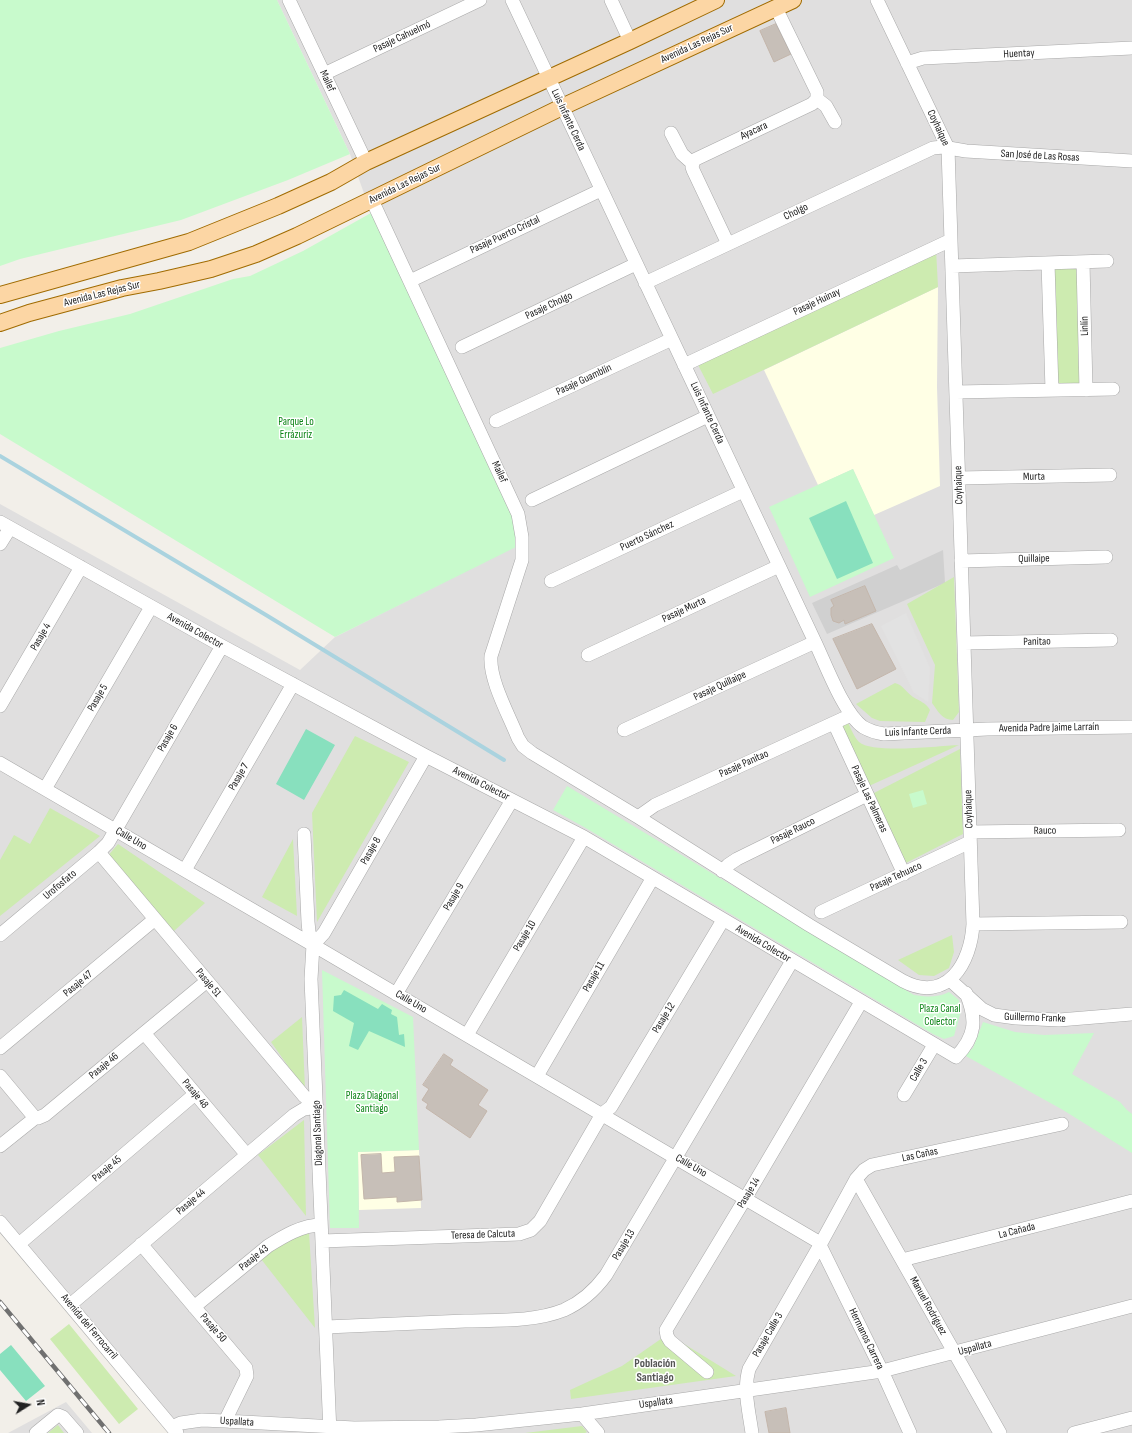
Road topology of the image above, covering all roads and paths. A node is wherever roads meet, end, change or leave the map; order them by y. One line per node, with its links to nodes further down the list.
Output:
1 (289, 0): 12 (street, Mailef)
2 (480, 0): 12 (street, Pasaje Cahuelmó)
3 (512, 0): 13 (street, Luis Infante Cerda)
4 (611, 0): 9 (street)
5 (716, 0): 9 (main road)
6 (793, 0): 8 (main road, Avenida Las Rejas Sur)
7 (877, 0): 11 (street, Coyhaique)
8 (776, 8): 14 (street); 15 (main road, Avenida Las Rejas Sur)
9 (630, 41): 13 (main road)
10 (1132, 48): 11 (street, Huentay)
11 (907, 63): 18 (street, Coyhaique)
12 (324, 74): 20 (street, Mailef)
13 (548, 78): 15 (street, Luis Infante Cerda); 20 (main road)
14 (817, 99): 16 (street); 21 (street, Ayacara)
15 (562, 107): 22 (street, Luis Infante Cerda); 23 (main road, Avenida Las Rejas Sur)
16 (835, 122)
17 (671, 133): 21 (street)
18 (948, 148): 19 (street, San José de Las Rosas); 24 (street, Coyhaique); 25 (street, Cholgo)
19 (1132, 161)
20 (366, 162): 33 (main road)
21 (692, 163): 25 (street)
22 (601, 190): 29 (street, Luis Infante Cerda); 31 (street, Pasaje Puerto Cristal)
23 (372, 200): 31 (street, Mailef); 34 (main road, Avenida Las Rejas Sur)
24 (951, 240): 30 (street, Coyhaique); 37 (street, Pasaje Huinay)
25 (728, 244): 32 (street, Cholgo)
26 (1107, 261): 27 (street)
27 (1083, 262): 28 (street); 40 (street, Linlín)
28 (1048, 263): 30 (street); 39 (street)
29 (636, 264): 32 (street, Luis Infante Cerda); 36 (street, Pasaje Cholgo)
30 (952, 266): 41 (street, Coyhaique)
31 (410, 281): 73 (street, Mailef)
32 (645, 284): 35 (street, Luis Infante Cerda)
33 (0, 295)
34 (0, 322)
35 (672, 340): 37 (street, Luis Infante Cerda); 43 (street, Pasaje Guamblin)
36 (462, 347)
37 (684, 364): 42 (street, Luis Infante Cerda)
38 (1113, 389): 40 (street)
39 (1052, 390): 40 (street); 41 (street)
40 (1086, 390)
41 (956, 392): 45 (street, Coyhaique)
42 (708, 416): 46 (street, Luis Infante Cerda); 47 (street)
43 (496, 421)
44 (1110, 475): 45 (street, Murta)
45 (959, 478): 51 (street, Coyhaique)
46 (743, 491): 52 (street, Luis Infante Cerda); 54 (street, Puerto Sánchez)
47 (532, 500)
48 (5, 525): 49 (street); 53 (street, Avenida Colector)
49 (0, 544)
50 (1106, 557): 51 (street, Quillaipe)
51 (961, 561): 58 (street, Coyhaique)
52 (779, 566): 57 (street, Luis Infante Cerda); 60 (street, Pasaje Murta)
53 (81, 567): 55 (street, Avenida Colector); 62 (street, Pasaje 4)
54 (551, 581)
55 (151, 607): 59 (street, Avenida Colector); 70 (street, Pasaje 5)
56 (1111, 640): 58 (street, Panitao)
57 (815, 642): 63 (street, Luis Infante Cerda); 66 (street, Pasaje Quillaipe)
58 (964, 643): 67 (street, Coyhaique)
59 (222, 646): 61 (street, Avenida Colector); 74 (street, Pasaje 6)
60 (588, 655)
61 (293, 684): 68 (street, Avenida Colector); 80 (street, Pasaje 7)
62 (0, 706)
63 (851, 715): 64 (street, Pasaje Panitao); 67 (street, Luis Infante Cerda)
64 (834, 724): 71 (street, Pasaje Las Palmeras); 73 (street, Pasaje Panitao)
65 (1132, 727): 67 (street, Avenida Padre Jaime Larraín)
66 (624, 730)
67 (967, 730): 78 (street, Coyhaique)
68 (426, 756): 72 (street, Avenida Colector); 90 (street, Pasaje 8)
69 (0, 763): 70 (street, Calle Uno)
70 (45, 789): 74 (street, Calle Uno)
71 (867, 795): 81 (street, Pasaje Rauco); 82 (street, Pasaje Las Palmeras)
72 (512, 800): 77 (street, Avenida Colector); 95 (street, Pasaje 9)
73 (638, 817): 81 (street)
74 (115, 830): 80 (street, Calle Uno); 89 (street, Urofosfato)
75 (1119, 830): 78 (street, Rauco)
76 (304, 834): 90 (street, Diagonal Santiago)
77 (584, 837): 83 (street, Avenida Colector); 99 (street, Pasaje 10)
78 (970, 837): 82 (street, Pasaje Tehuaco); 88 (street, Coyhaique)
79 (102, 856): 85 (street, Pasaje 51)
80 (185, 870): 90 (street, Calle Uno)
81 (722, 871): 92 (street)
82 (904, 874): 84 (street, Pasaje Tehuaco)
83 (652, 879): 86 (street, Avenida Colector); 103 (street, Pasaje 11)
84 (821, 912)
85 (155, 919): 93 (street, Pasaje 51); 101 (street, Pasaje 47)
86 (723, 920): 91 (street, Avenida Colector); 107 (street, Pasaje 12)
87 (1121, 922): 88 (street)
88 (973, 924): 92 (street, Coyhaique)
89 (0, 935)
90 (313, 945): 95 (street, Calle Uno); 106 (street, Diagonal Santiago)
91 (792, 961): 96 (street, Avenida Colector); 112 (street, Pasaje 13)
92 (950, 980): 94 (street, Guillermo Franke)
93 (207, 981): 98 (street, Pasaje 46); 106 (street, Pasaje 51)
94 (966, 993): 97 (street, Guillermo Franke); 100 (street, Avenida Colector)
95 (396, 994): 99 (street, Calle Uno)
96 (861, 1002): 100 (street, Avenida Colector); 114 (street, Pasaje 14)
97 (1132, 1014)
98 (144, 1033): 104 (street, Pasaje 48); 108 (street, Pasaje 46)
99 (467, 1035): 103 (street, Calle Uno)
100 (934, 1045): 105 (street, Calle 3)
101 (0, 1048)
102 (0, 1076): 108 (street)
103 (537, 1076): 107 (street, Calle Uno)
104 (195, 1094): 111 (street, Pasaje 48); 119 (street, Pasaje 45)
105 (904, 1095)
106 (317, 1107): 111 (street, Pasaje 44); 117 (street, Diagonal Santiago)
107 (602, 1114): 112 (street, Calle Uno); 118 (street, Teresa de Calcuta)
108 (35, 1118): 110 (street, Pasaje 46)
109 (1062, 1124): 113 (street, Las Cañas)
110 (0, 1146)
111 (247, 1155): 120 (street, Pasaje 44)
112 (676, 1158): 114 (street, Calle Uno); 126 (street, Pasaje 13)
113 (856, 1179): 121 (street, Las Cañas); 122 (street, Manuel Rodríguez)
114 (746, 1199): 121 (street, Calle Uno); 129 (street, Pasaje 14)
115 (1132, 1201): 122 (street, La Cañada)
116 (0, 1222): 119 (street, Avenida del Ferrocarril)
117 (321, 1225): 118 (street, Diagonal Santiago); 125 (street, Pasaje 43)
118 (322, 1241): 126 (street, Diagonal Santiago)
119 (19, 1244): 123 (street, Avenida del Ferrocarril)
120 (141, 1244): 123 (street, Pasaje 44); 125 (street, Pasaje 50)
121 (820, 1245): 128 (street, Hermanos Carrera); 130 (street, Pasaje Calle 3)
122 (902, 1260): 127 (street, Manuel Rodríguez)
123 (70, 1305): 135 (street, Avenida del Ferrocarril)
124 (1132, 1306): 127 (street, Uspallata)
125 (194, 1307): 133 (street, Pasaje 50)
126 (326, 1327): 136 (street, Diagonal Santiago)
127 (954, 1353): 128 (street, Uspallata); 143 (street, Manuel Rodríguez)
128 (882, 1371): 130 (street, Uspallata); 142 (street, Hermanos Carrera)
129 (707, 1372)
130 (746, 1391): 131 (street, Uspallata); 141 (street, Pasaje Calle 3)
131 (582, 1414): 134 (street, Uspallata); 140 (street)
132 (1132, 1418): 144 (street)
133 (225, 1421): 135 (street, Uspallata); 136 (street, Uspallata)
134 (479, 1429): 137 (street, Uspallata)
135 (174, 1430)
136 (330, 1430): 137 (street, Uspallata)
137 (377, 1430)
138 (36, 1433): 139 (street)
139 (77, 1433)
140 (598, 1433)
141 (752, 1433)
142 (910, 1433)
143 (1000, 1433)
144 (1074, 1433)

